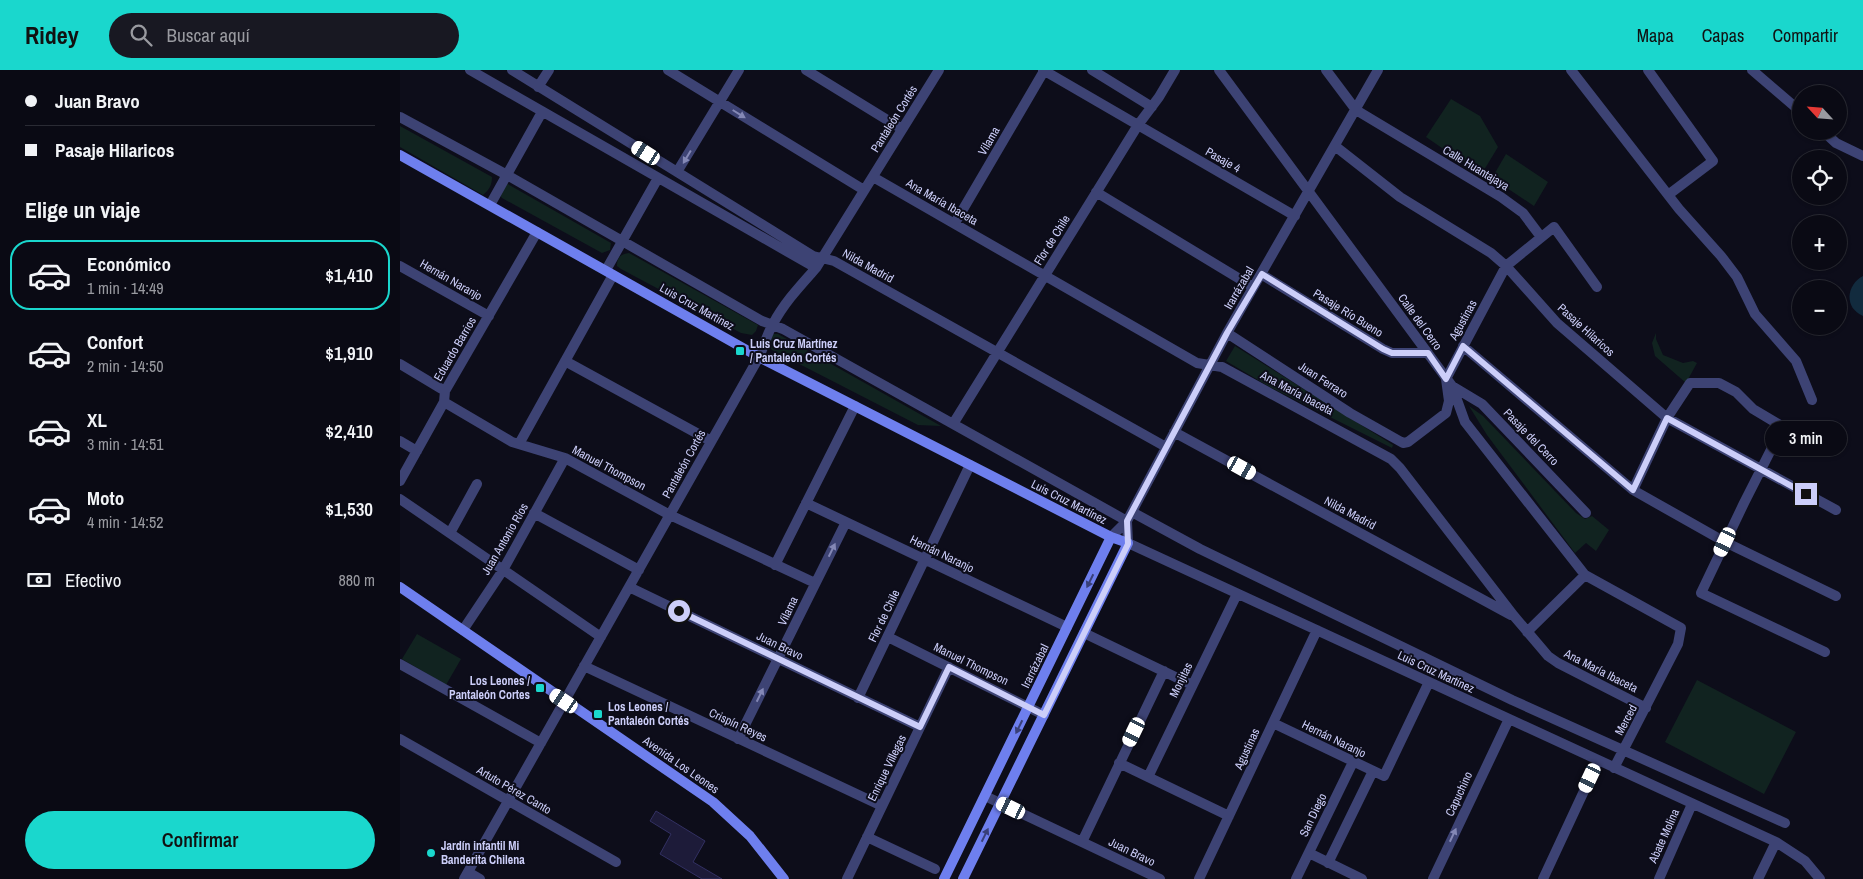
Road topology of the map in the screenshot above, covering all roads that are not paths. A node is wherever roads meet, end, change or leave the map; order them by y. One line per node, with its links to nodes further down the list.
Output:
1 (470, 70): 22 (street)
2 (512, 70): 17 (street, Nilda Madrid)
3 (548, 70): 17 (street)
4 (668, 70): 18 (street)
5 (739, 70): 18 (street)
6 (806, 70): 25 (street)
7 (939, 70): 25 (street, Pantaleón Cortés)
8 (1044, 70): 24 (street); 40 (street, Vilama)
9 (1092, 70): 20 (street)
10 (1175, 70): 20 (street, Flor de Chile)
11 (1218, 70): 35 (street, Calle del Cerro)
12 (1326, 70): 21 (street, Calle Huantajaya)
13 (1378, 70): 21 (street, Irarrázabal)
14 (1571, 70): 37 (street)
15 (1648, 70): 37 (street)
16 (1752, 70): 19 (street)
17 (538, 86): 30 (street, Nilda Madrid)
18 (720, 102): 30 (street, one-way to 30); 34 (street, one-way to 34)
19 (1792, 104)
20 (1152, 107): 24 (street, Flor de Chile)
21 (1356, 110): 27 (street, Irarrázabal); 42 (street, Calle Huantajaya)
22 (542, 112): 31 (street); 33 (street)
23 (400, 117): 31 (street, Luis Cruz Martínez)
24 (1138, 125): 36 (street, Flor de Chile); 39 (street, Pasaje 4)
25 (902, 129): 32 (street, Pantaleón Cortés)
26 (1833, 140): 29 (street)
27 (1335, 146): 35 (street, Irarrázabal); 46 (street, Pasaje Hilaricos)
28 (400, 155): 38 (street, Luis Cruz Martínez)
29 (1863, 156)
30 (677, 172): 44 (street, Nilda Madrid)
31 (507, 175): 38 (street); 43 (street, Luis Cruz Martínez)
32 (873, 176): 34 (street, Pantaleón Cortés); 40 (street, Ana María Ibaceta)
33 (658, 178): 43 (street); 47 (street)
34 (864, 190): 44 (street, Pantaleón Cortés)
35 (1310, 191): 39 (street, Irarrázabal); 58 (street, Calle del Cerro)
36 (1096, 192): 50 (street, Flor de Chile); 51 (street)
37 (1668, 194): 65 (street)
38 (490, 205): 41 (street, Luis Cruz Martínez)
39 (1295, 216): 49 (street, Irarrázabal)
40 (955, 224): 50 (street, Ana María Ibaceta)
41 (537, 232): 48 (street, Luis Cruz Martínez); 53 (street, Eduardo Barrios)
42 (1541, 237): 46 (street, Agustinas); 52 (street)
43 (622, 241): 48 (street); 54 (street, Luis Cruz Martínez)
44 (823, 258): 47 (street, Pantaleón Cortés); 57 (street, Nilda Madrid)
45 (400, 266): 53 (street, Hernán Naranjo)
46 (1506, 266): 56 (street, Agustinas); 68 (street, Pasaje Hilaricos)
47 (816, 268): 54 (street, Pantaleón Cortés)
48 (609, 273): 59 (street, Luis Cruz Martínez); 60 (street)
49 (1262, 274): 51 (street, Irarrázabal); 58 (street, Pasaje Río Bueno)
50 (1045, 275): 57 (street, Flor de Chile); 62 (street, Ana María Ibaceta)
51 (1254, 287): 55 (street, Irarrázabal)
52 (1597, 287)
53 (489, 316): 64 (street, Eduardo Barrios)
54 (772, 325): 59 (street, Pantaleón Cortés); 69 (street, Luis Cruz Martínez)
55 (1227, 333): 62 (street, Irarrázabal); 63 (street, Juan Ferraro)
56 (1463, 346): 63 (street, Agustinas); 83 (street)
57 (998, 353): 69 (street, Flor de Chile); 75 (street, Nilda Madrid)
58 (1428, 353): 63 (street, Calle del Cerro)
59 (759, 357): 67 (street, Luis Cruz Martínez); 73 (street, Pantaleón Cortés)
60 (565, 361): 73 (street); 74 (street)
61 (400, 364): 64 (street)
62 (1210, 365): 71 (street, Irarrázabal); 106 (street, Ana María Ibaceta)
63 (1449, 382): 87 (street, Pasaje del Cerro); 100 (street, Calle del Cerro)
64 (445, 391): 66 (street, Eduardo Barrios)
65 (1812, 400)
66 (444, 402): 74 (street, Manuel Thompson); 76 (street, Eduardo Barrios)
67 (855, 406): 79 (street, Luis Cruz Martínez); 85 (street)
68 (1667, 418): 70 (street); 80 (street, Pasaje Hilaricos); 83 (street)
69 (953, 424): 90 (street, Luis Cruz Martínez)
70 (1782, 428): 77 (street); 80 (street)
71 (1174, 432): 75 (street, Irarrázabal); 106 (street, Nilda Madrid)
72 (400, 441): 76 (street)
73 (711, 441): 89 (street, Pantaleón Cortés)
74 (519, 444): 78 (street, Manuel Thompson)
75 (1166, 447): 90 (street, Irarrázabal)
76 (417, 451): 81 (street, Eduardo Barrios)
77 (1825, 452)
78 (565, 458): 88 (street, Juan Antonio Ríos); 89 (street, Manuel Thompson)
79 (970, 465): 93 (street, Luis Cruz Martínez); 96 (street, Flor de Chile)
80 (1761, 470): 86 (street, Pasaje Hilaricos); 94 (street)
81 (400, 481)
82 (477, 484): 92 (street)
83 (1633, 490): 94 (street)
84 (400, 499): 92 (street)
85 (806, 503): 91 (street, Hernán Naranjo); 97 (street)
86 (1836, 510)
87 (1586, 513)
88 (534, 514): 98 (street, Juan Antonio Ríos); 99 (street)
89 (670, 515): 97 (street, Manuel Thompson); 99 (street, Pantaleón Cortés)
90 (1130, 517): 93 (street, Irarrázabal); 95 (street); 134 (street, Luis Cruz Martínez)
91 (846, 522): 96 (street, Hernán Naranjo); 101 (street, Vilama, one-way to 91)
92 (450, 533): 98 (street)
93 (1111, 537): 95 (street, Luis Cruz Martínez); 107 (street, Irarrázabal, one-way to 107)
94 (1725, 542): 105 (street); 115 (street)
95 (1128, 544): 104 (street, Luis Cruz Martínez); 112 (street)
96 (925, 559): 107 (street, Hernán Naranjo); 114 (street, Flor de Chile)
97 (776, 564): 101 (street, Manuel Thompson)
98 (503, 570): 109 (street, Juan Antonio Ríos); 113 (street)
99 (639, 570): 103 (street, Pantaleón Cortés)
100 (1585, 575): 108 (street, Calle del Cerro); 111 (street)
101 (816, 583): 116 (street, Vilama)
102 (400, 587): 109 (street, Avenida Los Leones)
103 (629, 587): 113 (street, Pantaleón Cortés); 116 (street, Juan Bravo)
104 (1237, 594): 110 (street, Luis Cruz Martínez); 122 (street, Monjitas)
105 (1836, 596)
106 (1514, 616): 111 (street, Ana María Ibaceta)
107 (1068, 627): 125 (street, Irarrázabal)
108 (1681, 628): 126 (street, Merced)
109 (463, 630): 124 (street, Avenida Los Leones)
110 (1317, 630): 121 (street, Luis Cruz Martínez); 129 (street, Agustinas)
111 (1527, 632): 126 (street, Ana María Ibaceta)
112 (1084, 633): 120 (street); 127 (street)
113 (601, 637): 118 (street, Pantaleón Cortés)
114 (888, 637): 119 (street, Manuel Thompson); 123 (street, Flor de Chile)
115 (1825, 652)
116 (778, 659): 123 (street, Juan Bravo); 132 (street, Vilama, one-way to 116)
117 (400, 664): 133 (street)
118 (584, 666): 124 (street, Pantaleón Cortés); 132 (street, Crispín Reyes)
119 (949, 667): 125 (street, Manuel Thompson); 130 (street, Enrique Villegas)
120 (1164, 671): 122 (street); 137 (street, Monjitas)
121 (1429, 682): 128 (street, Luis Cruz Martínez); 139 (street, Hernán Naranjo)
122 (1192, 685): 140 (street, Monjitas)
123 (858, 698): 130 (street, Juan Bravo)
124 (564, 701): 133 (street, Pantaleón Cortés); 158 (street, Avenida Los Leones)
125 (1029, 707): 127 (street, Manuel Thompson); 141 (street, Irarrázabal, one-way to 141)
126 (1646, 708): 134 (street, Merced)
127 (1044, 715): 143 (street)
128 (1509, 719): 135 (street, Luis Cruz Martínez); 166 (street, Capuchino, one-way to 128)
129 (1273, 723): 136 (street, Hernán Naranjo); 146 (street, Agustinas)
130 (920, 727): 145 (street, Enrique Villegas)
131 (400, 739): 142 (street, Artuto Pérez Canto)
132 (738, 739): 145 (street, Crispín Reyes)
133 (541, 743): 142 (street, Pantaleón Cortés)
134 (1624, 750): 138 (street, Merced); 147 (street, Luis Cruz Martínez)
135 (1598, 761): 138 (street, Luis Cruz Martínez); 167 (street)
136 (1353, 762): 139 (street, Hernán Naranjo); 151 (street, San Diego)
137 (1119, 763): 140 (street); 149 (street, Monjitas)
138 (1614, 768): 144 (street, Luis Cruz Martínez)
139 (1372, 771): 153 (street)
140 (1148, 777): 146 (street)
141 (985, 796): 143 (street, Juan Bravo); 160 (street, Irarrázabal)
142 (508, 801): 152 (street, Artuto Pérez Canto); 155 (street, Pantaleón Cortés)
143 (1001, 803): 149 (street, Juan Bravo); 161 (street, one-way to 143)
144 (1692, 804): 150 (street, Luis Cruz Martínez); 168 (street, Abate Molina)
145 (882, 806): 148 (street, Enrique Villegas)
146 (1229, 816): 163 (street, Agustinas)
147 (1785, 823)
148 (867, 837): 154 (street); 159 (street, Enrique Villegas)
149 (1082, 842): 156 (street, Juan Bravo)
150 (1776, 842): 169 (street); 170 (street, Luis Cruz Martínez)
151 (1309, 853): 153 (street); 164 (street, San Diego)
152 (616, 862)
153 (1328, 863): 165 (street)
154 (934, 869)
155 (466, 875): 157 (street)
156 (1140, 875): 162 (street, Juan Bravo)
157 (480, 879)
158 (784, 879)
159 (847, 879)
160 (944, 879)
161 (963, 879)
162 (1160, 879)
163 (1199, 879)
164 (1296, 879)
165 (1362, 879)
166 (1433, 879)
167 (1543, 879)
168 (1659, 879)
169 (1758, 879)
170 (1820, 879)

